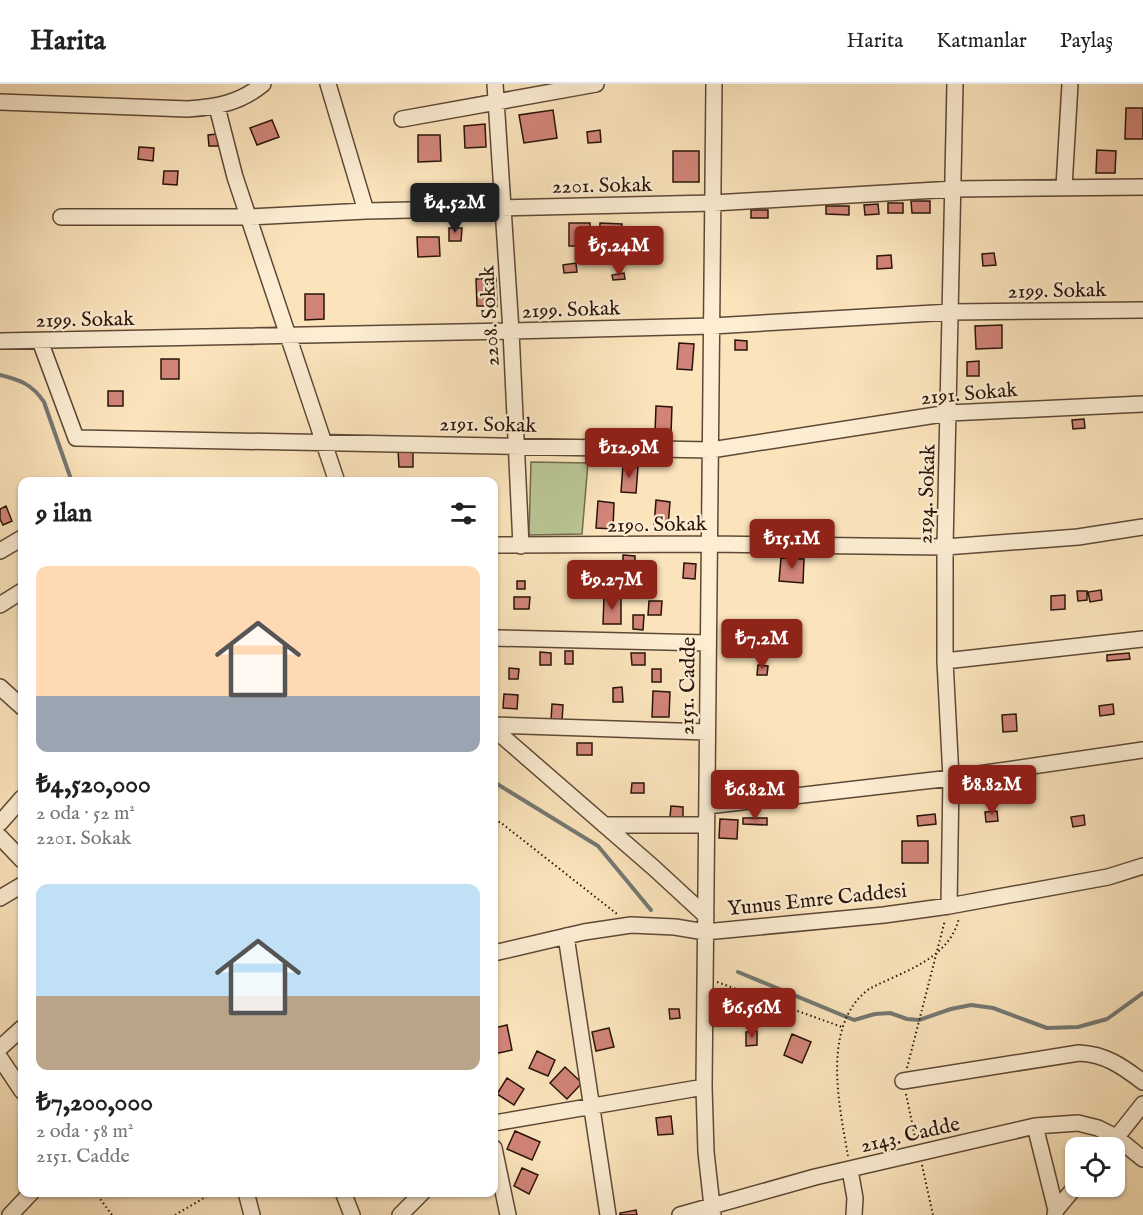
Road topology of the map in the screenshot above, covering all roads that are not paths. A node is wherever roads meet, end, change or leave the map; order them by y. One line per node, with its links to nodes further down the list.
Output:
1 (263, 84): 10 (street)
2 (328, 84): 17 (street)
3 (495, 84): 9 (street, 2208. Sokak)
4 (596, 84): 9 (street)
5 (714, 84): 15 (street, 2151. Cadde)
6 (956, 84): 14 (street, 2194. Sokak)
7 (1070, 84): 12 (street)
8 (0, 102): 10 (street)
9 (496, 102): 11 (street); 16 (street, 2208. Sokak)
10 (216, 107): 18 (street)
11 (402, 119)
12 (1064, 187): 13 (street, 2201. Sokak); 14 (street, 2201. Sokak)
13 (1143, 187)
14 (954, 189): 15 (street, 2201. Sokak); 21 (street, 2194. Sokak)
15 (713, 203): 16 (street, 2201. Sokak); 22 (street, 2151. Cadde)
16 (503, 208): 17 (street, 2201. Sokak); 23 (street, 2208. Sokak)
17 (366, 211): 18 (street, 2201. Sokak)
18 (249, 216): 19 (street, 2201. Sokak); 24 (street)
19 (61, 217)
20 (1143, 310): 21 (street, 2199. Sokak)
21 (951, 312): 22 (street, 2199. Sokak); 28 (street, 2194. Sokak)
22 (712, 326): 23 (street, 2199. Sokak); 31 (street, 2151. Cadde)
23 (511, 331): 24 (street, 2199. Sokak); 30 (street, 2208. Sokak)
24 (288, 335): 26 (street, 2199. Sokak); 29 (street)
25 (0, 341): 26 (street, 2199. Sokak)
26 (40, 341): 29 (street, 2191. Sokak)
27 (1143, 404): 28 (street, 2191. Sokak)
28 (950, 413): 31 (street, 2191. Sokak); 38 (street, 2194. Sokak)
29 (324, 443): 30 (street, 2191. Sokak); 32 (street)
30 (516, 446): 31 (street, 2191. Sokak); 37 (street, 2208. Sokak)
31 (711, 450): 35 (street, 2151. Cadde)
32 (335, 477)
33 (1143, 527): 38 (street, 2190. Sokak)
34 (18, 540): 39 (street)
35 (709, 544): 37 (street, 2190. Sokak); 38 (street, 2190. Sokak); 44 (street, 2151. Cadde)
36 (498, 545): 37 (street, 2190. Sokak)
37 (521, 546)
38 (945, 547): 45 (street, 2194. Sokak)
39 (0, 551)
40 (18, 594): 41 (street)
41 (0, 605)
42 (498, 638): 44 (street)
43 (1143, 639): 45 (street)
44 (708, 643): 50 (street, 2151. Cadde)
45 (945, 661): 52 (street, 2194. Sokak)
46 (0, 687): 47 (street)
47 (18, 703)
48 (498, 727): 50 (street)
49 (498, 731): 56 (street)
50 (707, 732): 54 (street, 2151. Cadde)
51 (1143, 750): 52 (street)
52 (951, 778): 54 (street); 63 (street, 2194. Sokak)
53 (18, 803): 55 (street)
54 (707, 806): 57 (street, 2151. Cadde)
55 (0, 823)
56 (604, 825): 57 (street); 64 (street)
57 (706, 825): 64 (street, 2151. Cadde)
58 (0, 837): 59 (street)
59 (18, 856)
60 (1143, 866): 63 (street, Yunus Emre Caddesi)
61 (18, 887): 62 (street)
62 (0, 898)
63 (955, 905): 65 (street, Yunus Emre Caddesi)
64 (706, 916): 65 (street, 2151. Cadde)
65 (705, 932): 66 (street, Yunus Emre Caddesi); 74 (street, 2151. Cadde)
66 (566, 936): 67 (street, Yunus Emre Caddesi); 76 (street)
67 (498, 952)
68 (18, 1032): 69 (street)
69 (0, 1048)
70 (0, 1058): 73 (street)
71 (903, 1082): 72 (street)
72 (1143, 1082)
73 (18, 1085)
74 (704, 1088): 76 (street); 90 (street, 2151. Cadde)
75 (1143, 1104): 80 (street)
76 (592, 1105): 77 (street); 97 (street)
77 (498, 1122)
78 (1035, 1126): 79 (street, 2143. Cadde); 84 (street, 2143. Cadde); 91 (street)
79 (1107, 1137)
80 (1116, 1137)
81 (1125, 1149): 82 (street, 2143. Cadde)
82 (1143, 1159)
83 (498, 1167): 96 (street)
84 (850, 1170): 90 (street, 2143. Cadde); 99 (street)
85 (27, 1197): 92 (street)
86 (247, 1197): 93 (street)
87 (345, 1197): 94 (street)
88 (418, 1197): 95 (street)
89 (1068, 1197): 91 (street)
90 (712, 1210): 98 (street, 2143. Cadde)
91 (1056, 1213)
92 (10, 1215)
93 (252, 1215)
94 (352, 1215)
95 (400, 1215)
96 (508, 1215)
97 (608, 1215)
98 (680, 1215)
99 (854, 1215)

